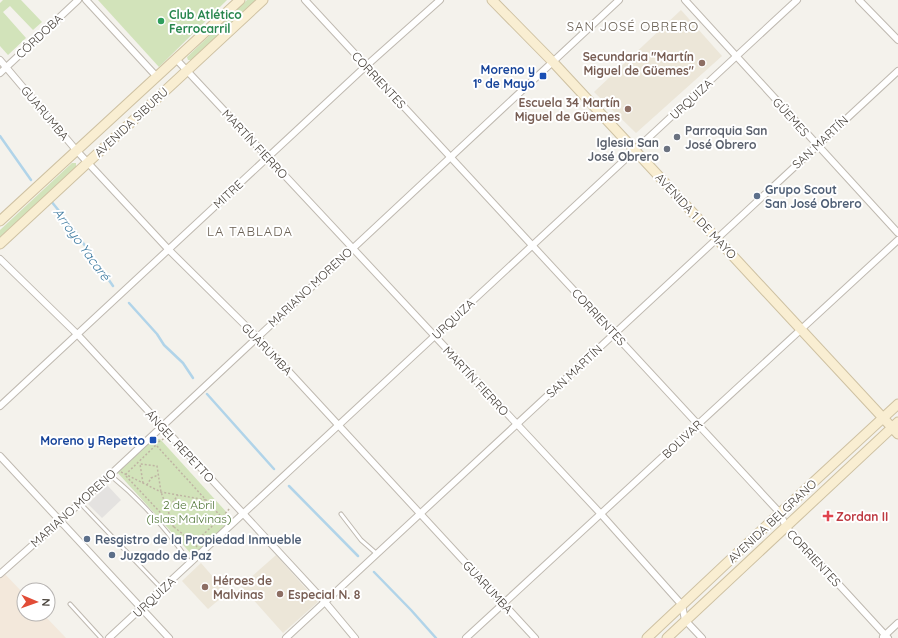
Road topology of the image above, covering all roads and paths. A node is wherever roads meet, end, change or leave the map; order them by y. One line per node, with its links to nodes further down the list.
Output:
1 (78, 0): 18 (street, CÓRDOBA)
2 (86, 0): 22 (street)
3 (240, 0): 14 (main road, AVENIDA SIBURU)
4 (263, 0): 19 (main road, AVENIDA SIBURU)
5 (305, 0): 17 (street, CORRIENTES)
6 (440, 0): 17 (street, MITRE)
7 (492, 0): 16 (main road, AVENIDA 1 DE MAYO)
8 (619, 0): 16 (street, MARIANO MORENO)
9 (684, 0): 13 (street, GÜEMES)
10 (796, 0): 13 (street, URQUIZA)
11 (859, 0): 12 (street)
12 (898, 40)
13 (737, 57): 23 (street, GÜEMES); 25 (street, URQUIZA)
14 (176, 59): 19 (street, MARTÍN FIERRO); 22 (main road, AVENIDA SIBURU)
15 (0, 60): 18 (street, GUARUMBA)
16 (552, 62): 25 (main road, AVENIDA 1 DE MAYO); 27 (street, MARIANO MORENO)
17 (366, 66): 26 (street, MITRE); 27 (street, CORRIENTES)
18 (6, 67): 21 (street, CÓRDOBA); 24 (street, GUARUMBA)
19 (186, 70): 26 (street, MARTÍN FIERRO); 28 (main road, AVENIDA SIBURU)
20 (898, 71): 23 (street, SAN MARTÍN)
21 (0, 73)
22 (157, 77): 24 (main road, AVENIDA SIBURU)
23 (817, 145): 30 (street, GÜEMES); 31 (street, SAN MARTÍN)
24 (76, 150): 28 (street, GUARUMBA); 29 (main road, AVENIDA SIBURU)
25 (635, 151): 31 (main road, AVENIDA 1 DE MAYO); 34 (street, URQUIZA)
26 (267, 157): 35 (street, MARTÍN FIERRO); 36 (street, MITRE)
27 (450, 157): 34 (street, CORRIENTES); 35 (street, MARIANO MORENO)
28 (88, 162): 33 (main road, AVENIDA SIBURU); 36 (street, GUARUMBA)
29 (0, 221)
30 (898, 233)
31 (716, 238): 38 (main road, AVENIDA 1 DE MAYO); 40 (street, SAN MARTÍN)
32 (898, 240): 38 (street, BOLIVAR)
33 (0, 244)
34 (532, 246): 40 (street, CORRIENTES); 41 (street, URQUIZA)
35 (352, 248): 41 (street, MARTÍN FIERRO); 42 (street, MARIANO MORENO)
36 (169, 250): 39 (street, MITRE); 42 (street, GUARUMBA)
37 (0, 260): 39 (street, ÁNGEL REPETTO)
38 (801, 329): 45 (main road, AVENIDA 1 DE MAYO); 47 (street, BOLIVAR)
39 (77, 334): 44 (street, MITRE); 49 (street, ÁNGEL REPETTO)
40 (614, 334): 46 (street, SAN MARTÍN); 47 (street, CORRIENTES)
41 (435, 336): 46 (street, MARTÍN FIERRO); 48 (street, URQUIZA)
42 (257, 337): 48 (street, GUARUMBA); 49 (street, MARIANO MORENO)
43 (898, 404): 45 (main road, AVENIDA BELGRANO)
44 (0, 406)
45 (883, 418): 50 (main road, AVENIDA 1 DE MAYO); 68 (main road, AVENIDA BELGRANO)
46 (516, 424): 66 (street, SAN MARTÍN); 67 (street, MARTÍN FIERRO)
47 (698, 424): 67 (street, BOLIVAR); 68 (street, CORRIENTES)
48 (338, 425): 66 (street, GUARUMBA); 69 (street, URQUIZA)
49 (162, 426): 51 (street, ÁNGEL REPETTO); 55 (street, MARIANO MORENO)
50 (896, 428): 75 (main road, AVENIDA BELGRANO)
51 (170, 434): 52 (path); 64 (street, ÁNGEL REPETTO)
52 (156, 445): 54 (path); 62 (path)
53 (0, 456): 72 (street)
54 (139, 463): 56 (path); 57 (path); 58 (path)
55 (110, 474): 63 (street, MARIANO MORENO); 79 (lane)
56 (125, 475): 58 (path); 74 (path)
57 (158, 475): 59 (path); 60 (path)
58 (143, 483): 59 (path)
59 (146, 485): 60 (path)
60 (161, 492): 61 (path); 65 (path)
61 (178, 495): 62 (path); 65 (path)
62 (206, 500): 71 (path)
63 (80, 503): 72 (street, MARIANO MORENO); 81 (lane)
64 (233, 503): 69 (street, ÁNGEL REPETTO); 71 (path)
65 (166, 507): 74 (path)
66 (420, 513): 78 (street, SAN MARTÍN); 83 (street, GUARUMBA)
67 (600, 513): 83 (street, BOLIVAR); 85 (street, MARTÍN FIERRO)
68 (780, 513): 75 (street, CORRIENTES); 85 (main road, AVENIDA BELGRANO)
69 (243, 514): 73 (street, URQUIZA); 82 (street, ÁNGEL REPETTO)
70 (341, 514): 78 (lane)
71 (222, 517): 73 (path); 76 (path)
72 (59, 520): 80 (street, MARIANO MORENO); 86 (street)
73 (230, 526): 77 (street, URQUIZA)
74 (174, 527): 76 (path)
75 (786, 527): 87 (main road, AVENIDA BELGRANO); 89 (street, CORRIENTES)
76 (194, 543): 77 (path)
77 (201, 552): 79 (street, URQUIZA)
78 (377, 554): 82 (street, SAN MARTÍN)
79 (190, 563): 81 (street, URQUIZA)
80 (0, 574)
81 (162, 589): 86 (street, URQUIZA)
82 (325, 602): 93 (street, SAN MARTÍN); 94 (street, ÁNGEL REPETTO)
83 (503, 603): 95 (street, BOLIVAR); 96 (street, GUARUMBA)
84 (70, 604): 90 (lane)
85 (682, 605): 87 (street, MARTÍN FIERRO); 97 (main road, AVENIDA BELGRANO)
86 (141, 608): 91 (street, URQUIZA); 92 (street)
87 (686, 620): 98 (main road, AVENIDA BELGRANO); 99 (street, MARTÍN FIERRO)
88 (898, 623): 89 (street)
89 (885, 637)
90 (101, 638)
91 (109, 638)
92 (169, 638)
93 (286, 638)
94 (355, 638)
95 (466, 638)
96 (535, 638)
97 (646, 638)
98 (667, 638)
99 (702, 638)

